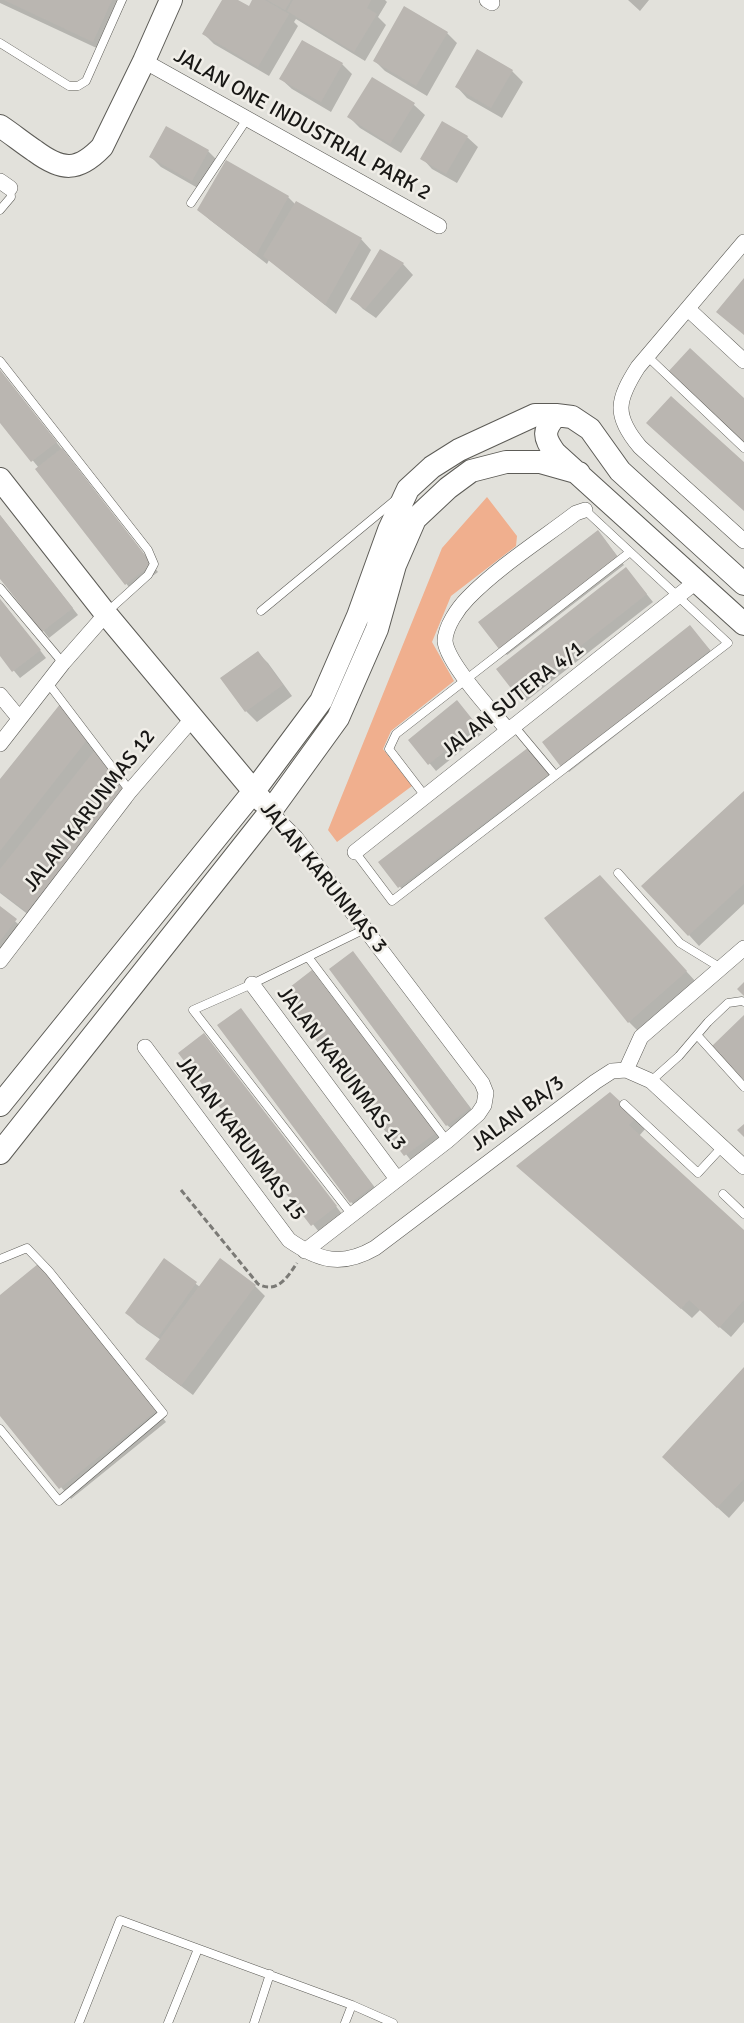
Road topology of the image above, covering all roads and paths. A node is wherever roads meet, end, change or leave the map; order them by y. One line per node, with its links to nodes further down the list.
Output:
1 (122, 0): 3 (lane)
2 (171, 0): 4 (street)
3 (0, 43)
4 (144, 61): 5 (street, JALAN ONE INDUSTRIAL PARK 2); 6 (street)
5 (248, 119): 8 (lane); 10 (street, JALAN ONE INDUSTRIAL PARK 2)
6 (0, 126)
7 (5, 185): 9 (lane)
8 (191, 203)
9 (0, 210)
10 (439, 226)
11 (744, 242): 12 (street)
12 (688, 309): 13 (street); 15 (street)
13 (647, 356): 17 (lane); 23 (street)
14 (0, 361): 30 (lane)
15 (744, 362)
16 (556, 415): 18 (street); 21 (street); 26 (street)
17 (744, 448)
18 (579, 473): 20 (street); 25 (street)
19 (0, 479): 30 (street, JALAN KARUNMAS 3)
20 (447, 488): 21 (street); 44 (street)
21 (408, 489): 29 (lane); 42 (street)
22 (585, 510): 24 (lane); 33 (street)
23 (744, 541)
24 (630, 552): 28 (lane); 33 (lane)
25 (697, 581): 28 (street, JALAN SUTERA 4/1); 31 (street)
26 (744, 584)
27 (0, 588): 32 (lane)
28 (678, 596): 38 (street, JALAN SUTERA 4/1); 40 (lane)
29 (261, 611)
30 (106, 614): 32 (street); 37 (street, JALAN KARUNMAS 3)
31 (744, 624)
32 (63, 663): 34 (street)
33 (466, 679): 38 (street); 43 (lane)
34 (48, 683): 36 (street); 41 (lane)
35 (0, 695): 36 (street)
36 (19, 718): 39 (street)
37 (193, 718): 41 (street, JALAN KARUNMAS 12); 42 (street, JALAN KARUNMAS 3)
38 (511, 728): 40 (lane); 43 (street, JALAN SUTERA 4/1)
39 (0, 744)
40 (555, 775): 45 (lane)
41 (130, 791): 50 (street, JALAN KARUNMAS 12)
42 (254, 791): 44 (street, JALAN KARUNMAS 3); 60 (street)
43 (425, 796): 45 (street, JALAN SUTERA 4/1)
44 (270, 812): 47 (street, JALAN KARUNMAS 3); 63 (street)
45 (355, 852)
46 (618, 873): 51 (lane)
47 (365, 929): 49 (lane); 61 (street, JALAN KARUNMAS 3)
48 (744, 948): 51 (street)
49 (308, 957): 52 (lane); 61 (lane)
50 (0, 961)
51 (722, 968): 56 (street)
52 (252, 984): 65 (street, JALAN KARUNMAS 13); 69 (lane)
53 (744, 1002): 54 (lane)
54 (697, 1035): 57 (lane); 58 (lane)
55 (145, 1047): 70 (street, JALAN KARUNMAS 15)
56 (626, 1070): 57 (street); 70 (street, JALAN BA/3)
57 (651, 1081): 62 (street)
58 (744, 1087)
59 (624, 1104): 62 (lane)
60 (0, 1105)
61 (447, 1141): 65 (street, JALAN KARUNMAS 3)
62 (722, 1147): 64 (street)
63 (0, 1153)
64 (744, 1167)
65 (397, 1179): 69 (street, JALAN KARUNMAS 3)
66 (182, 1190): 70 (path)
67 (723, 1194): 68 (lane)
68 (744, 1214)
69 (352, 1215): 70 (street, JALAN KARUNMAS 3)
70 (305, 1251)
71 (0, 1259): 72 (lane)
72 (0, 1429)
73 (198, 1949): 74 (lane); 76 (lane); 77 (lane)
74 (270, 1974): 75 (lane); 78 (lane)
75 (352, 2005): 79 (lane); 80 (lane)
76 (79, 2023)
77 (168, 2023)
78 (254, 2023)
79 (345, 2023)
80 (393, 2023)

